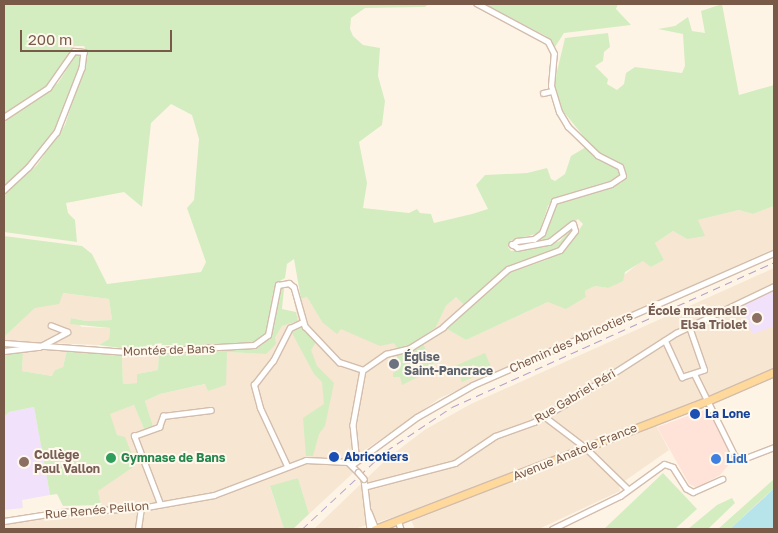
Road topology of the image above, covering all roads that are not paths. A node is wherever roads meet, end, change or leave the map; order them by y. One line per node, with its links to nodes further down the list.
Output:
1 (477, 4): 2 (street)
2 (552, 91): 3 (street); 15 (street)
3 (543, 93)
4 (4, 117): 5 (street)
5 (4, 190)
6 (774, 253): 23 (street, Chemin des Abricotiers)
7 (774, 286): 10 (street, Rue Gabriel Péri)
8 (303, 322): 13 (street, Montée de Bans); 15 (street); 24 (street)
9 (51, 326): 13 (street)
10 (689, 327): 11 (street, Rue Gabriel Péri); 17 (street)
11 (665, 340): 17 (street); 20 (street, Rue Gabriel Péri)
12 (4, 343): 13 (street, Montée de Bans)
13 (42, 344): 14 (street)
14 (4, 351)
15 (363, 370): 23 (street)
16 (774, 372): 18 (main road, Avenue Anatole France)
17 (695, 375): 18 (street)
18 (707, 401): 21 (street); 22 (main road, Avenue Anatole France)
19 (211, 410): 28 (street, Rue Renée Peillon)
20 (544, 416): 22 (street); 26 (street, Rue Gabriel Péri)
21 (774, 447)
22 (586, 448): 27 (street); 32 (main road, Avenue Anatole France)
23 (354, 462): 24 (street, Rue Renée Peillon); 26 (street, bridge)
24 (287, 466): 28 (street, Rue Renée Peillon)
25 (722, 479): 27 (street)
26 (367, 486): 30 (street)
27 (628, 489): 37 (street)
28 (160, 504): 29 (street, Rue Renée Peillon)
29 (141, 508): 31 (street, Rue Renée Peillon); 33 (street)
30 (368, 511): 34 (street); 35 (street)
31 (4, 521)
32 (395, 524): 35 (main road, Avenue Anatole France); 36 (street)
33 (138, 529)
34 (370, 529)
35 (375, 529)
36 (401, 529)
37 (552, 529)

